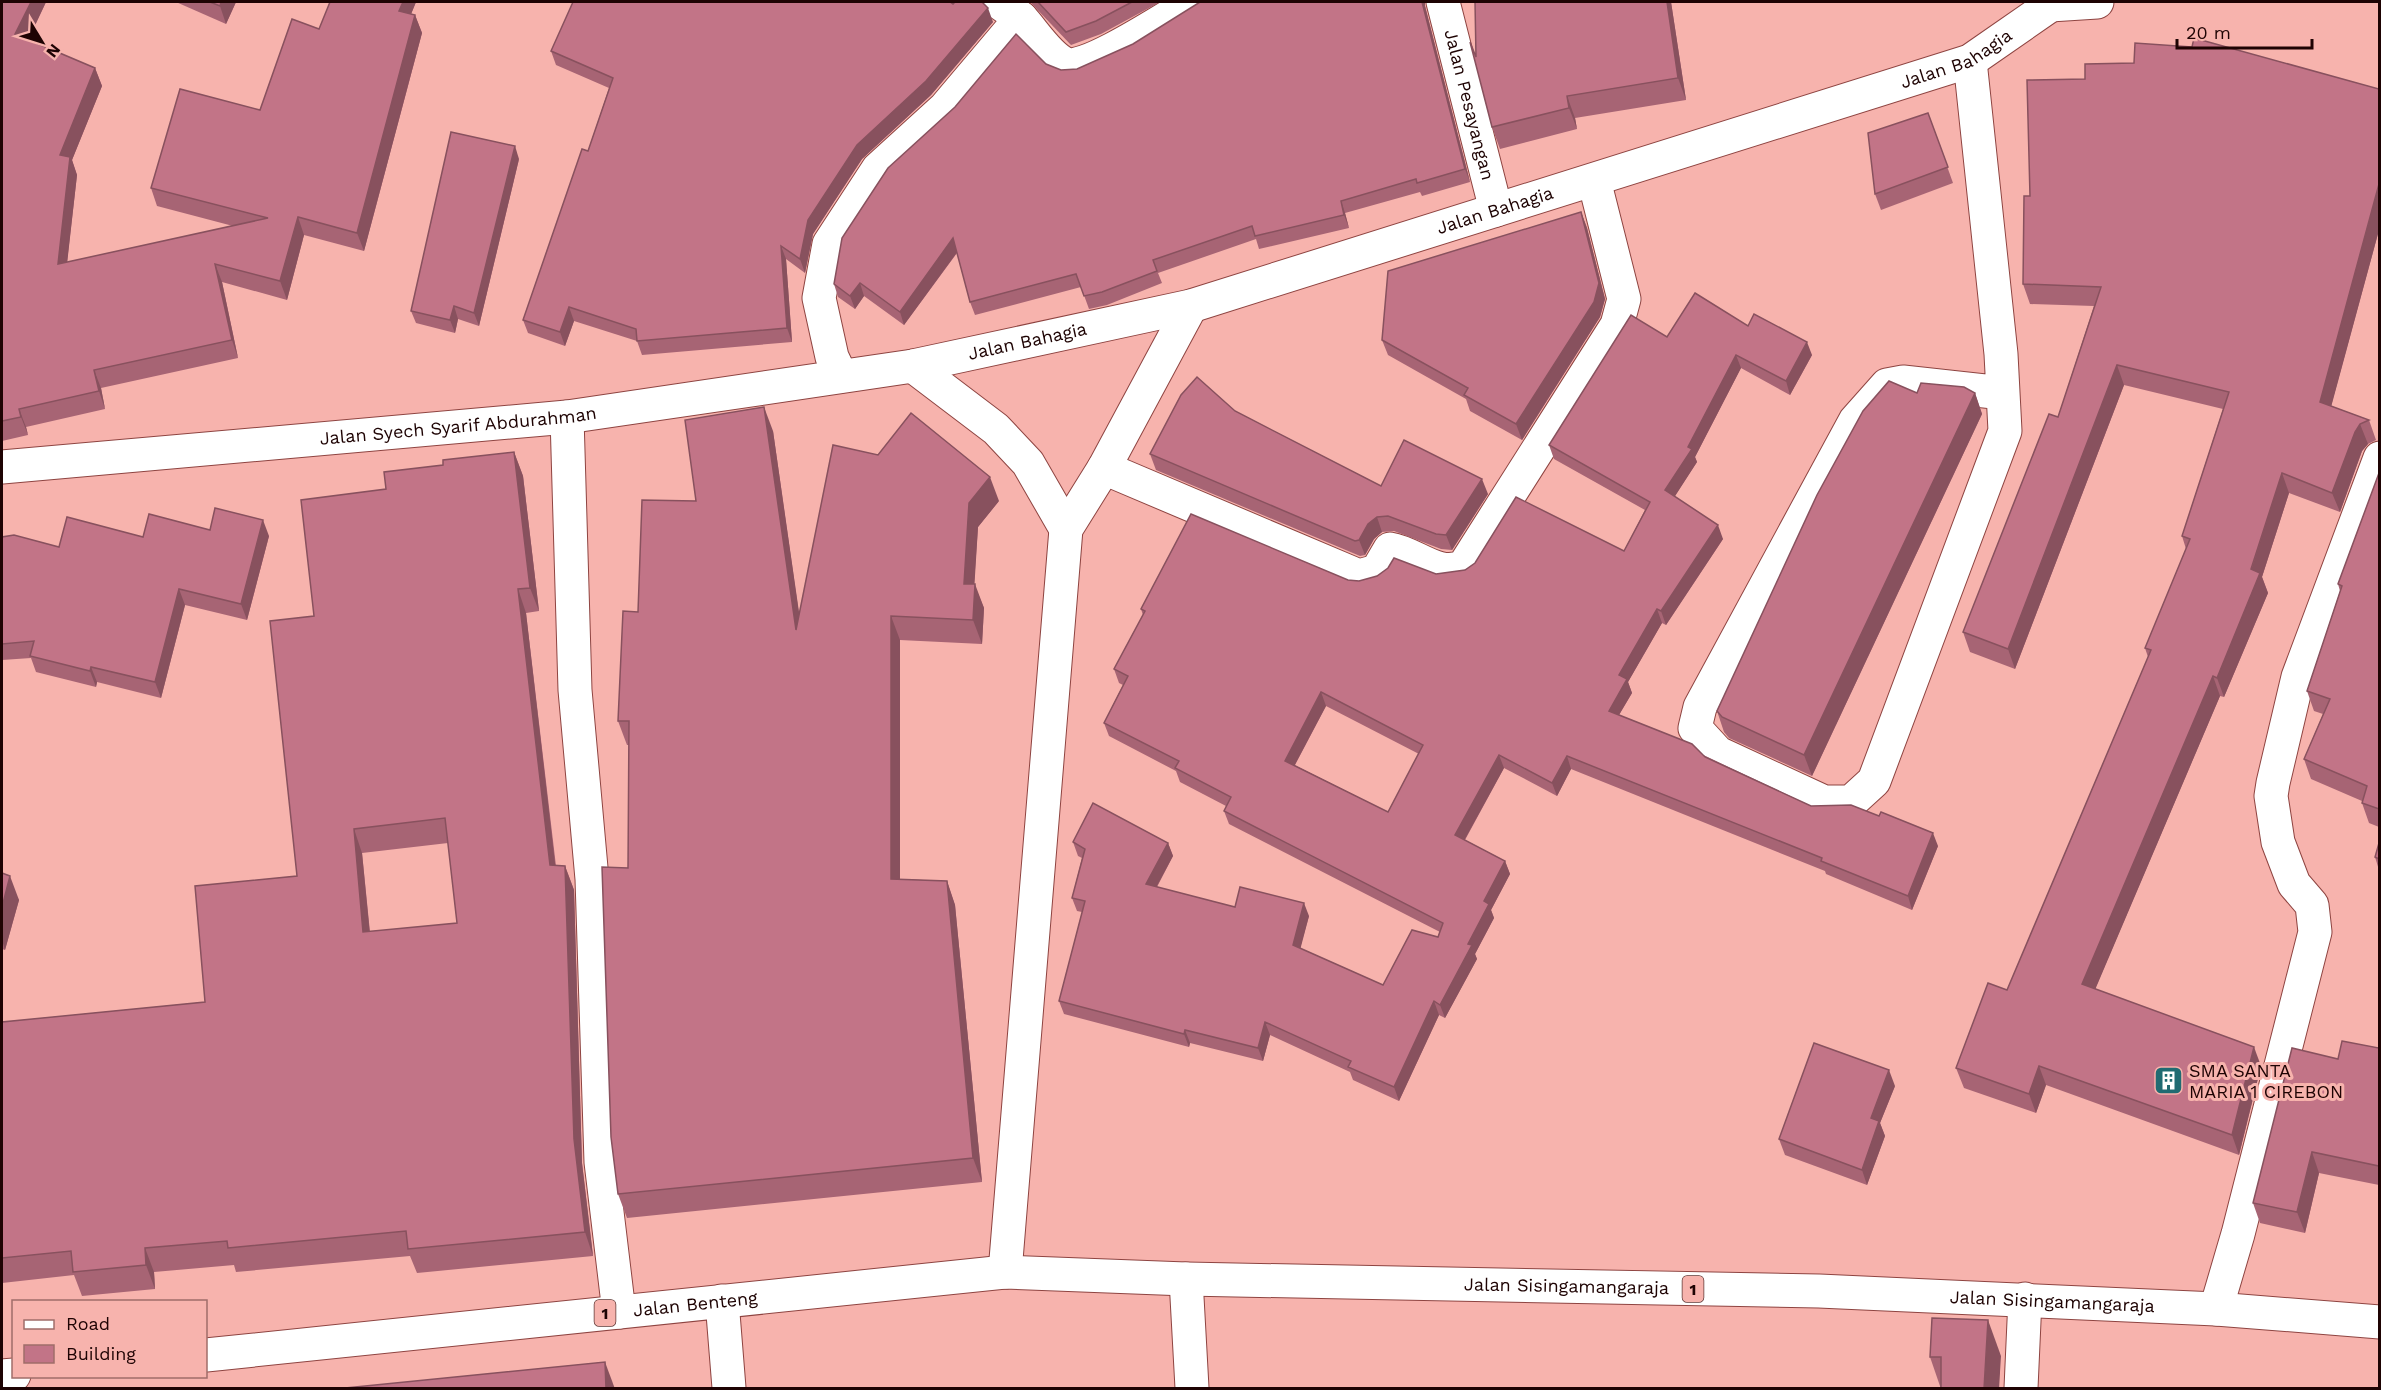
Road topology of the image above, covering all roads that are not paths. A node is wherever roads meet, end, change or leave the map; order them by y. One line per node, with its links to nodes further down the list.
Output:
1 (1193, 2): 5 (main road)
2 (1443, 2): 8 (main road, Jalan Pesayangan)
3 (2097, 2): 4 (main road)
4 (2053, 3): 6 (main road, Jalan Bahagia)
5 (1010, 10): 11 (main road)
6 (1970, 61): 7 (main road, Jalan Bahagia); 12 (main road)
7 (1594, 180): 8 (main road, Jalan Bahagia); 16 (main road)
8 (1496, 210): 9 (main road, Jalan Bahagia)
9 (1191, 306): 10 (main road, Jalan Bahagia); 16 (main road)
10 (913, 366): 11 (main road, Jalan Syech Syarif Abdurahman); 17 (main road)
11 (841, 376): 13 (main road, Jalan Syech Syarif Abdurahman)
12 (2003, 393): 12 (main road)
13 (567, 417): 15 (main road, Jalan Syech Syarif Abdurahman); 23 (main road)
14 (2379, 458): 22 (main road)
15 (2, 467)
16 (1104, 468): 17 (main road)
17 (1066, 529): 18 (main road)
18 (1005, 1272): 19 (main road, Jalan Sisingamangaraja / 1); 21 (main road, Jalan Benteng / 1)
19 (1186, 1279): 20 (main road, Jalan Sisingamangaraja / 1); 27 (main road)
20 (2025, 1299): 22 (main road, Jalan Sisingamangaraja / 1); 28 (main road)
21 (722, 1301): 23 (main road, Jalan Benteng / 1); 26 (main road)
22 (2216, 1309): 24 (main road, Jalan Sisingamangaraja / 1)
23 (619, 1312): 25 (main road, Jalan Benteng / 1)
24 (2379, 1322)
25 (207, 1355)
26 (729, 1389)
27 (1192, 1389)
28 (2021, 1389)

